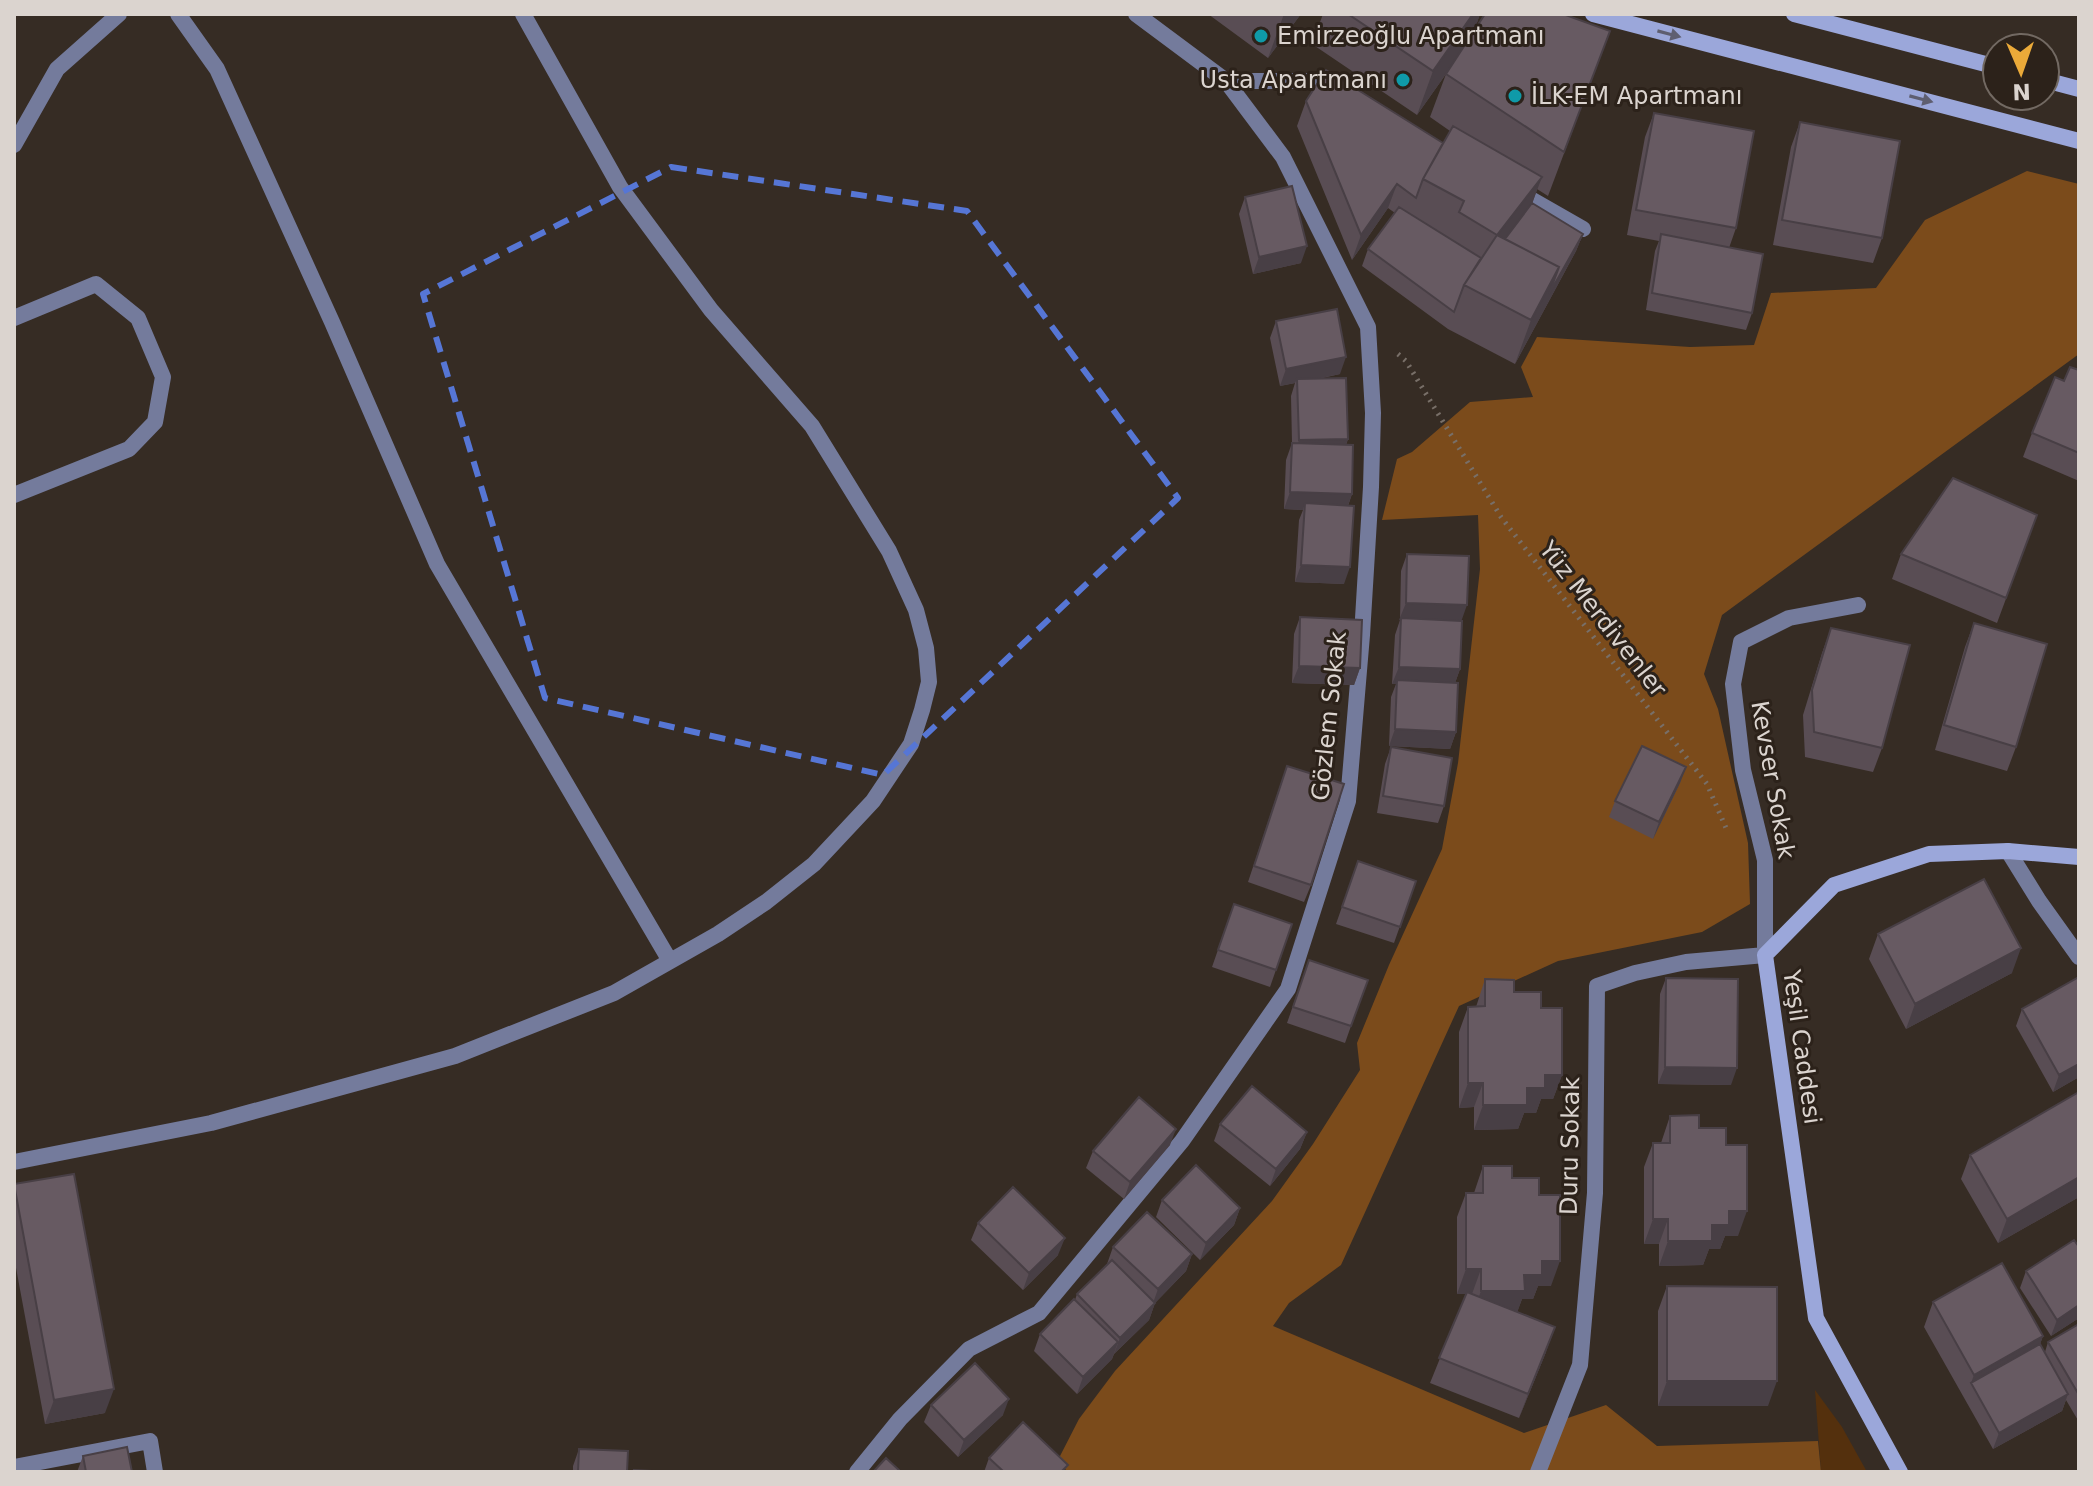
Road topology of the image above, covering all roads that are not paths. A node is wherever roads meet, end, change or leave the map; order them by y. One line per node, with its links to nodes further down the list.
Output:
1 (119, 14): 11 (street)
2 (178, 14): 21 (street)
3 (523, 14): 21 (street)
4 (1136, 14): 8 (street, Gözlem Sokak)
5 (1593, 14): 10 (street, one-way to 10)
6 (1794, 14): 7 (street)
7 (1981, 63)
8 (1226, 81): 9 (street); 25 (street, Gözlem Sokak)
9 (1351, 96)
10 (2079, 141)
11 (14, 145)
12 (1501, 182): 13 (street)
13 (1583, 229)
14 (14, 318): 15 (street)
15 (14, 495)
16 (1858, 605): 19 (street, Kevser Sokak)
17 (2008, 851): 18 (street, Yeşil Caddesi); 19 (street, Yeşil Caddesi); 20 (street)
18 (2079, 857)
19 (1765, 955): 26 (street, Duru Sokak); 27 (street, Yeşil Caddesi)
20 (2079, 957)
21 (670, 961): 22 (street)
22 (14, 1162)
23 (14, 1467): 24 (street)
24 (155, 1472)
25 (857, 1472)
26 (1538, 1472)
27 (1900, 1472)

